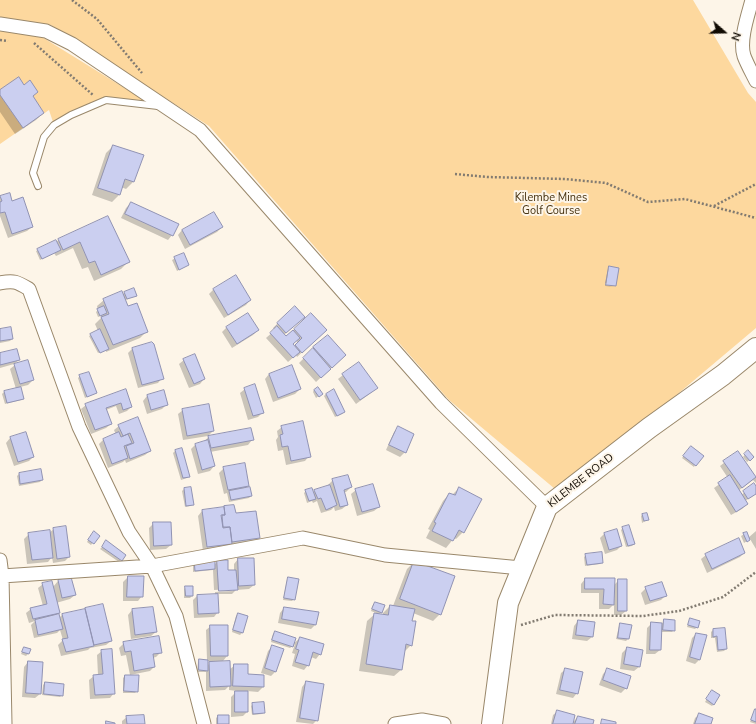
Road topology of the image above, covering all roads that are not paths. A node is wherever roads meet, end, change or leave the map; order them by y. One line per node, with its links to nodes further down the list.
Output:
1 (752, 0): 3 (street)
2 (0, 24): 4 (street)
3 (756, 81)
4 (166, 107): 5 (lane); 8 (street)
5 (38, 186)
6 (0, 283): 10 (street)
7 (756, 348): 8 (main road, KILEMBE ROAD)
8 (547, 506): 11 (main road, KILEMBE ROAD)
9 (0, 560): 12 (street)
10 (152, 566): 11 (street); 12 (street); 14 (street)
11 (522, 568): 17 (main road, KILEMBE ROAD)
12 (2, 576): 13 (street)
13 (5, 724)
14 (204, 724)
15 (394, 724): 16 (street)
16 (444, 724)
17 (492, 724)

